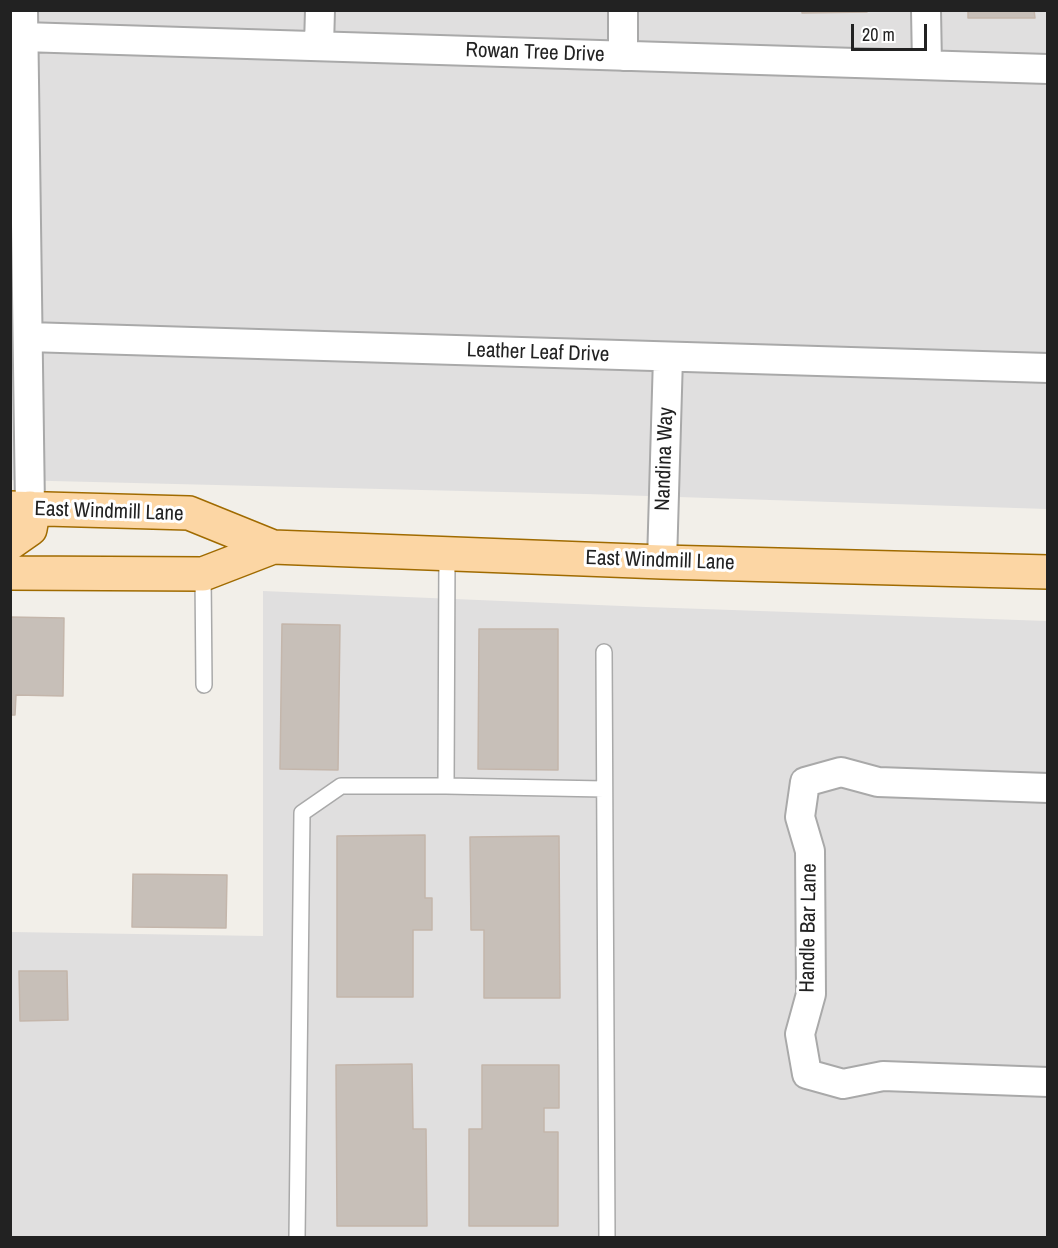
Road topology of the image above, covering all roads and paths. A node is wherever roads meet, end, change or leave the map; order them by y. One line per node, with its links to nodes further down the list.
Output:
1 (320, 10): 5 (street)
2 (623, 10): 6 (street)
3 (926, 10): 7 (street)
4 (23, 24): 5 (street, Rowan Tree Drive); 9 (street)
5 (319, 46): 6 (street, Rowan Tree Drive)
6 (623, 56): 7 (street, Rowan Tree Drive)
7 (927, 65): 8 (street, Rowan Tree Drive)
8 (1047, 69)
9 (28, 337): 10 (street, Leather Leaf Drive); 12 (street)
10 (668, 357): 11 (street, Leather Leaf Drive); 16 (street, Nandina Way)
11 (1047, 368)
12 (20, 508): 13 (main road); 14 (main road, East Windmill Lane)
13 (10, 543)
14 (273, 547): 15 (main road, East Windmill Lane); 19 (main road, East Windmill Lane)
15 (447, 554): 16 (main road, East Windmill Lane); 22 (lane)
16 (662, 562): 17 (main road, East Windmill Lane)
17 (1047, 572)
18 (10, 573): 19 (main road, East Windmill Lane)
19 (203, 574): 21 (lane)
20 (604, 652): 24 (lane)
21 (204, 686)
22 (446, 786): 24 (lane); 26 (lane)
23 (1047, 788): 25 (street, Handle Bar Lane)
24 (604, 789): 27 (lane)
25 (1047, 1082)
26 (297, 1238)
27 (607, 1238)

